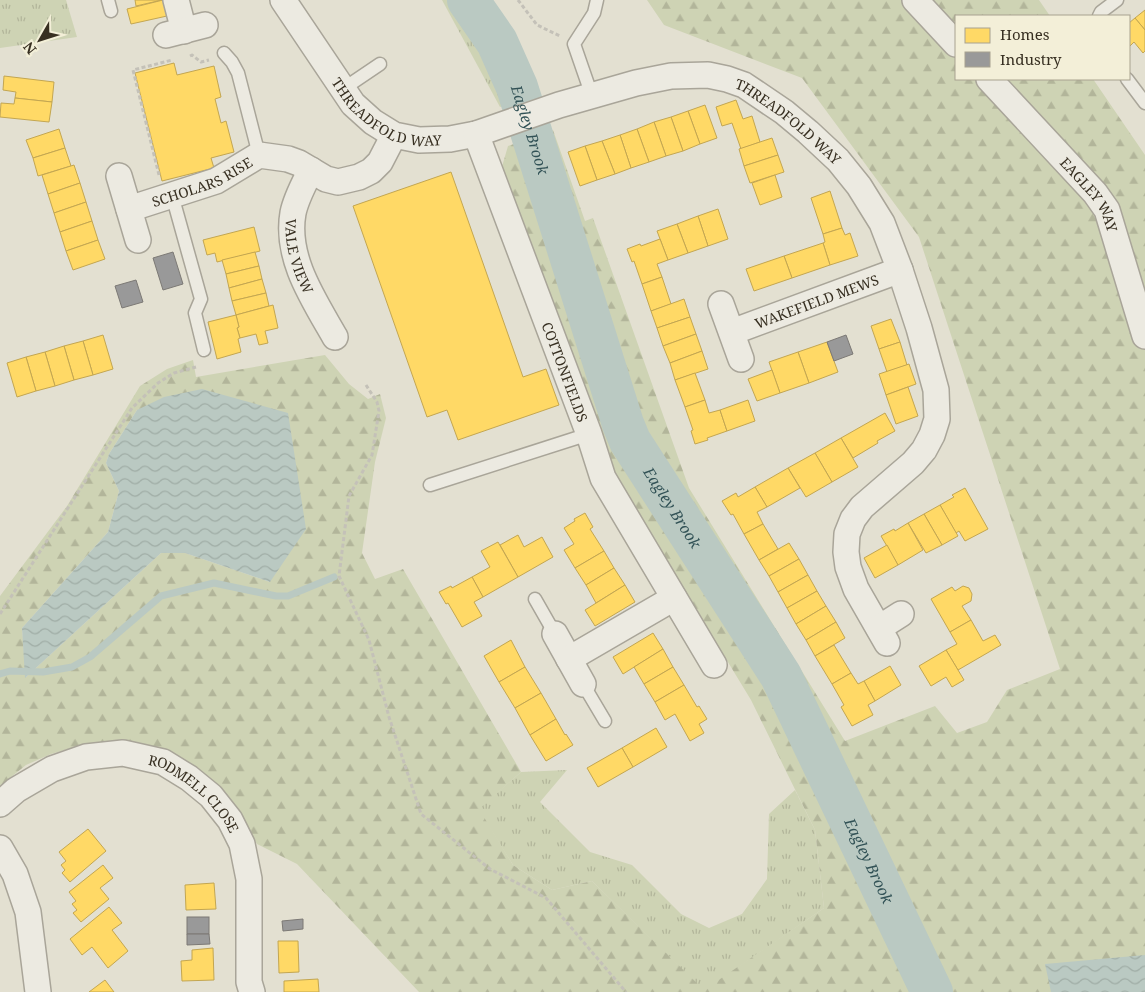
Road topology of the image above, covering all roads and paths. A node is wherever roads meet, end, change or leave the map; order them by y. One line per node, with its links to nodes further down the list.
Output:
1 (176, 0): 8 (street)
2 (282, 0): 17 (street, THREADFOLD WAY)
3 (518, 0): 10 (path)
4 (597, 0): 10 (lane)
5 (915, 0): 9 (street)
6 (1117, 0): 7 (lane)
7 (1100, 15)
8 (185, 30)
9 (955, 43)
10 (574, 44): 18 (lane)
11 (220, 54): 12 (path); 22 (lane)
12 (184, 57)
13 (176, 59): 25 (path)
14 (380, 64): 17 (lane)
15 (990, 80): 31 (street, EAGLEY WAY)
16 (1128, 80): 19 (lane)
17 (343, 89): 21 (street, THREADFOLD WAY)
18 (592, 96): 20 (street, THREADFOLD WAY); 28 (street, THREADFOLD WAY)
19 (1145, 103)
20 (485, 131): 21 (street, THREADFOLD WAY); 36 (street, COTTONFIELDS)
21 (394, 135): 23 (street, SCHOLARS RISE)
22 (259, 155): 23 (street, SCHOLARS RISE); 25 (street, SCHOLARS RISE)
23 (311, 170): 32 (street, VALE VIEW)
24 (119, 176): 26 (street)
25 (168, 197): 26 (street, SCHOLARS RISE); 33 (lane)
26 (129, 209): 27 (street)
27 (138, 240)
28 (900, 270): 30 (street, WAKEFIELD MEWS); 41 (street, THREADFOLD WAY)
29 (720, 304): 30 (street)
30 (732, 332): 34 (street)
31 (1145, 336)
32 (335, 338)
33 (204, 350): 40 (path)
34 (741, 359)
35 (366, 385): 51 (path)
36 (588, 434): 37 (lane); 38 (street, COTTONFIELDS)
37 (430, 485)
38 (674, 598): 43 (street); 44 (street, COTTONFIELDS)
39 (535, 599): 42 (lane)
40 (0, 614)
41 (901, 614)
42 (555, 634): 43 (street)
43 (569, 659): 45 (street)
44 (714, 665)
45 (583, 684): 46 (lane)
46 (605, 721)
47 (0, 804): 50 (street, RODMELL CLOSE)
48 (0, 848): 49 (street)
49 (38, 992)
50 (252, 992)
51 (626, 992)

